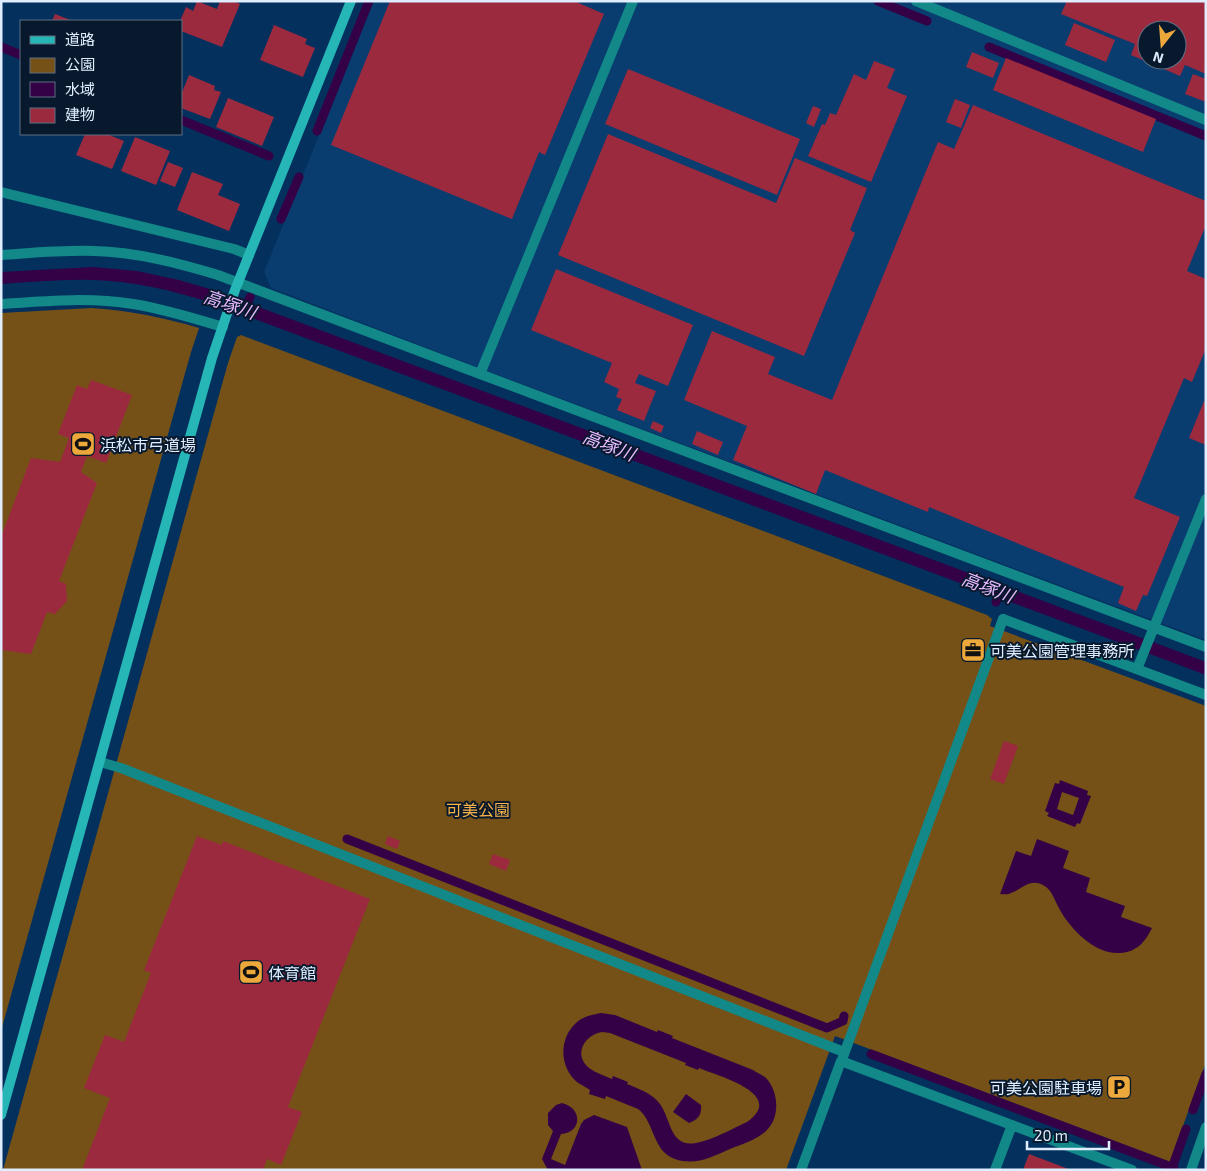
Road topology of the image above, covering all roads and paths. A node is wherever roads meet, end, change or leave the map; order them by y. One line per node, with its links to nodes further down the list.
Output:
1 (351, 1): 6 (street)
2 (633, 1): 11 (street)
3 (916, 1): 4 (street)
4 (1206, 120)
5 (1, 192): 6 (street)
6 (249, 254): 8 (street)
7 (1, 256): 8 (street)
8 (237, 286): 10 (street); 11 (street)
9 (1, 304): 10 (street)
10 (224, 322): 17 (street)
11 (480, 374): 13 (street)
12 (1206, 499): 13 (street)
13 (1152, 630): 14 (street); 15 (street)
14 (1206, 647)
15 (1139, 664): 16 (street); 18 (street)
16 (1206, 695)
17 (100, 762): 18 (street); 19 (street)
18 (843, 1056): 20 (street); 22 (street)
19 (1, 1116)
20 (1012, 1125): 23 (street); 24 (street)
21 (1206, 1127): 25 (street)
22 (802, 1170)
23 (995, 1170)
24 (1132, 1170)
25 (1191, 1170)

